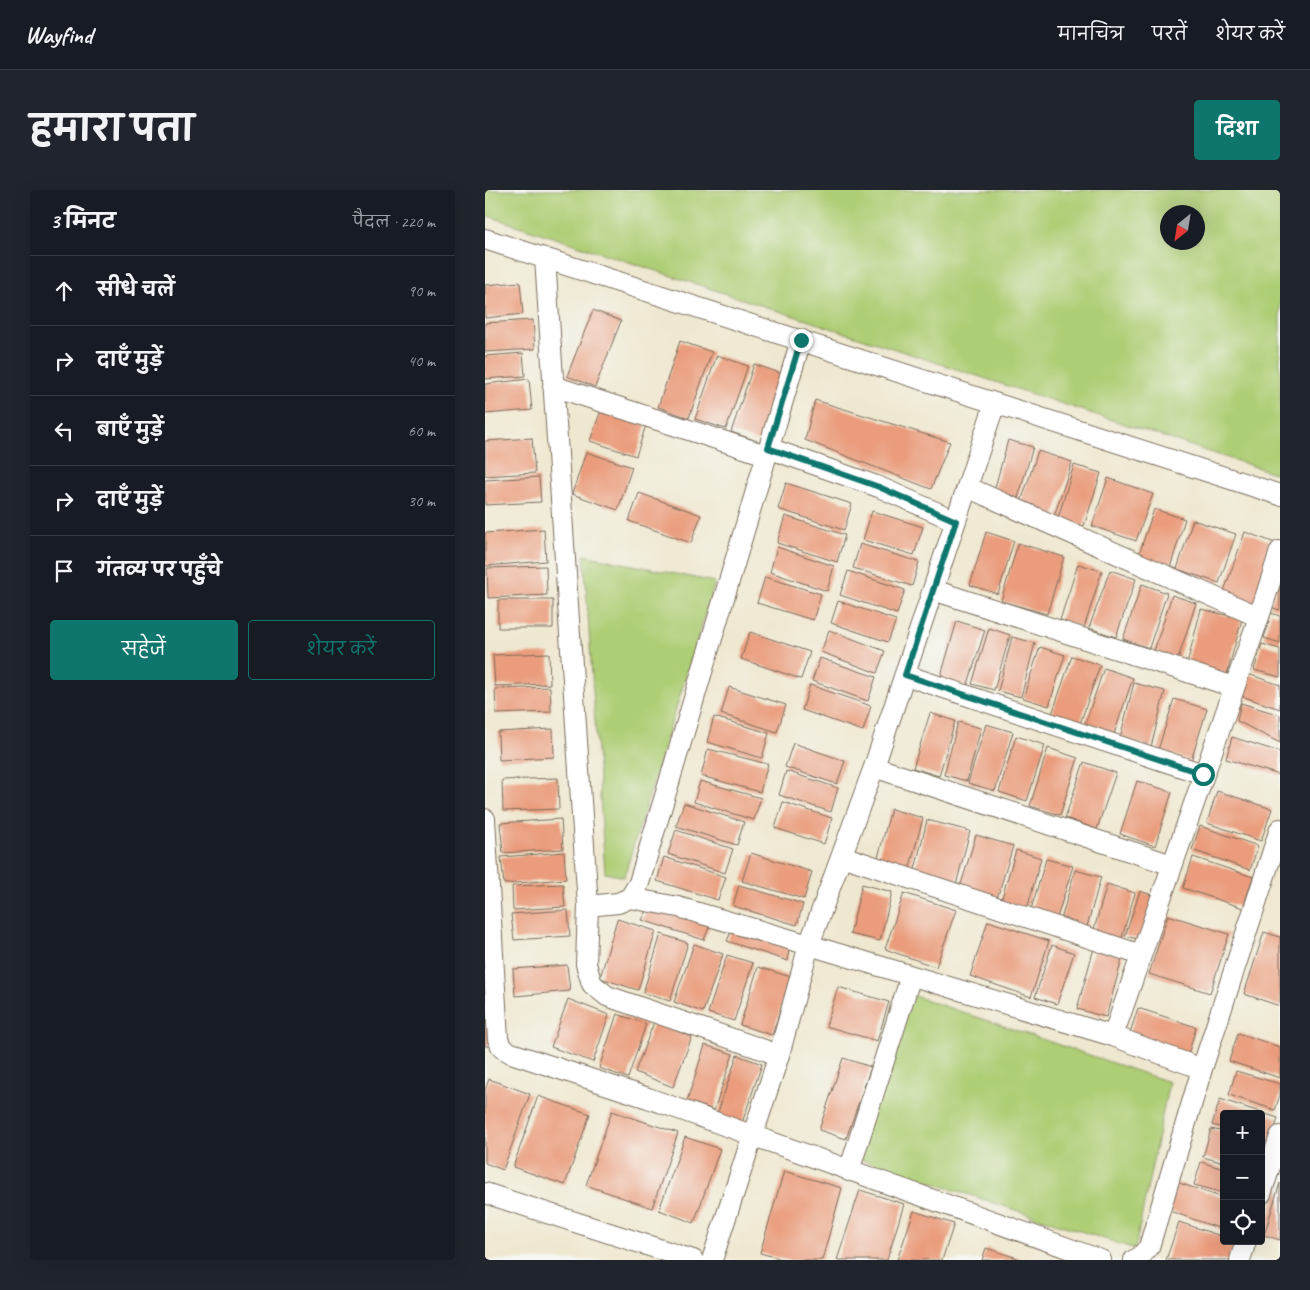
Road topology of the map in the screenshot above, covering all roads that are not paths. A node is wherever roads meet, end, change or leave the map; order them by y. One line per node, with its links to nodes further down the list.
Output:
1 (485, 239): 2 (street)
2 (545, 258): 3 (street); 4 (street)
3 (801, 340): 5 (street); 6 (street)
4 (553, 386): 6 (street); 22 (street)
5 (995, 403): 7 (street); 8 (street)
6 (767, 451): 9 (street); 21 (street)
7 (967, 487): 9 (street); 12 (street)
8 (1280, 495)
9 (956, 521): 11 (street)
10 (1280, 551): 12 (street)
11 (933, 590): 13 (street); 14 (street)
12 (1259, 617): 14 (street)
13 (905, 675): 15 (street); 16 (street)
14 (1233, 687): 16 (street)
15 (874, 767): 19 (street); 20 (street)
16 (1203, 774): 20 (street)
17 (485, 819): 30 (street)
18 (1280, 829): 28 (street)
19 (841, 856): 23 (street); 24 (street)
20 (1172, 865): 24 (street)
21 (630, 898): 22 (street); 23 (street)
22 (588, 906): 27 (street)
23 (809, 945): 25 (street); 27 (street)
24 (1141, 955): 26 (street)
25 (911, 976): 26 (street); 31 (street)
26 (1113, 1036): 28 (street)
27 (779, 1055): 30 (street)
28 (1202, 1069): 38 (street)
29 (1280, 1136): 32 (street)
30 (752, 1137): 31 (street); 36 (street)
31 (849, 1171): 37 (street)
32 (1265, 1182)
33 (485, 1193): 35 (street)
34 (1245, 1245): 39 (street)
35 (688, 1259)
36 (712, 1260)
37 (1101, 1260)
38 (1134, 1260)
39 (1240, 1260)

